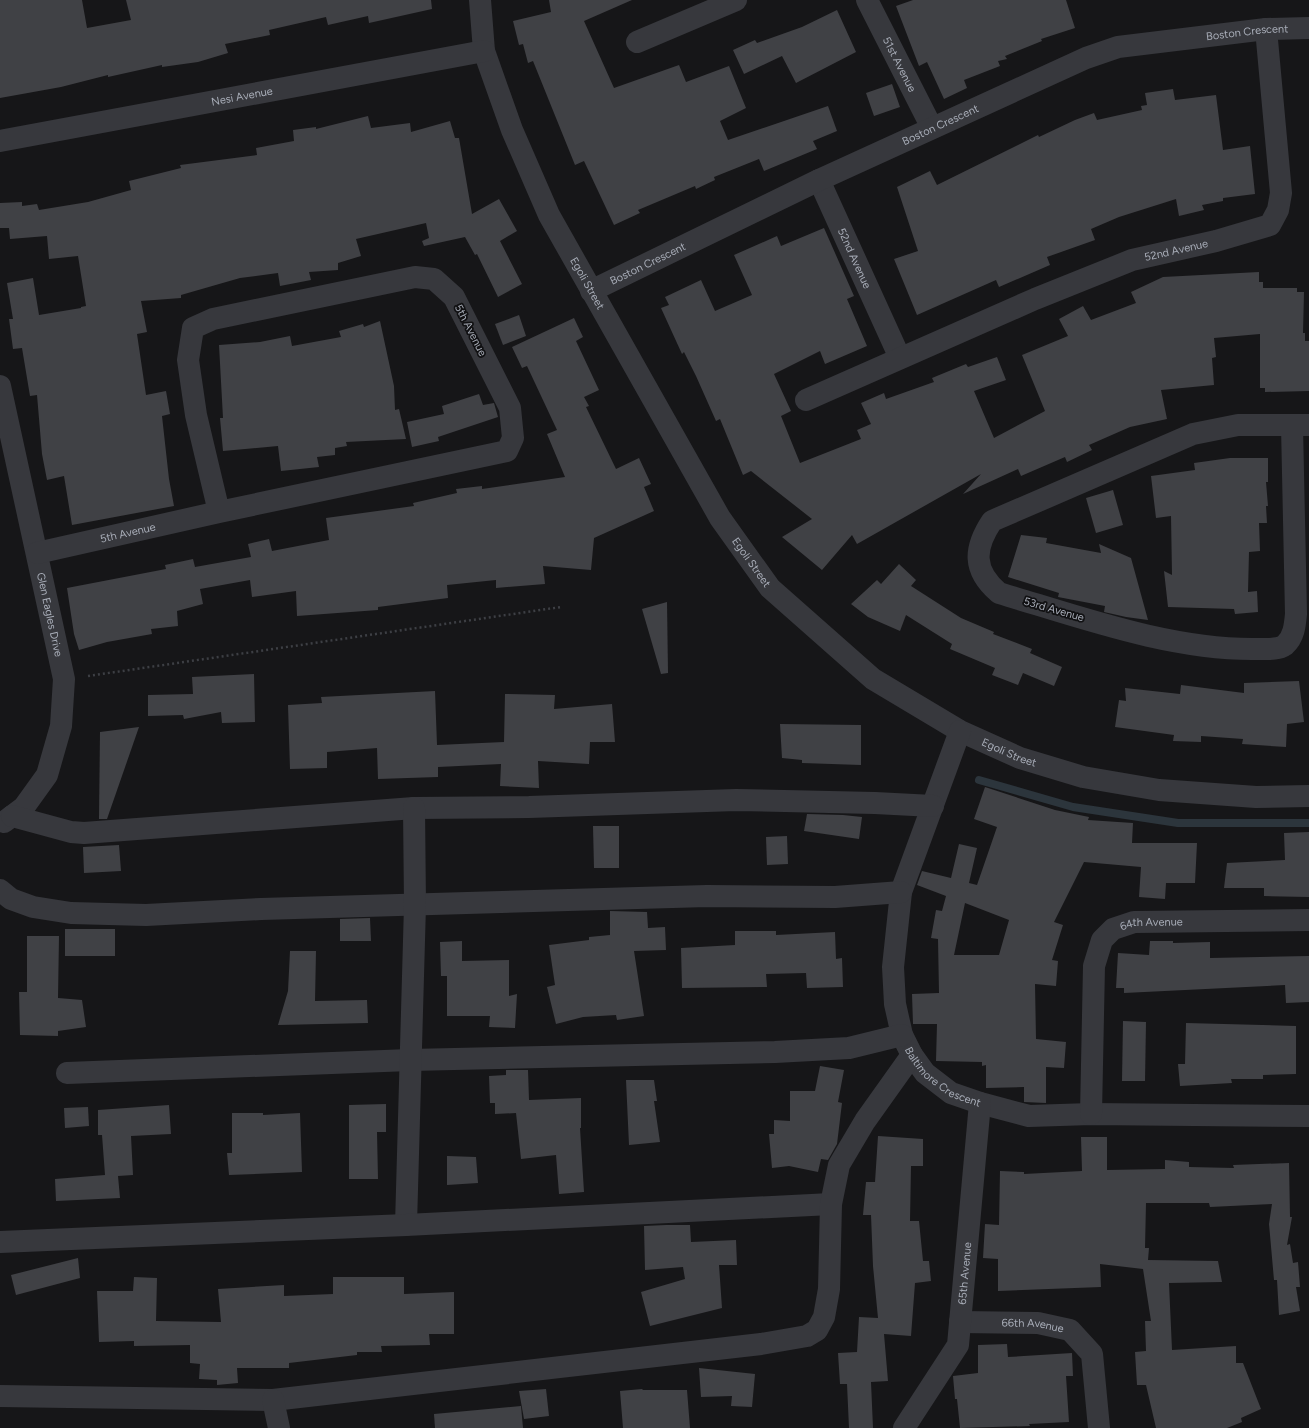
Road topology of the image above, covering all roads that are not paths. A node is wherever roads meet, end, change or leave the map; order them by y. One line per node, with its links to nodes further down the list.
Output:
1 (480, 0): 7 (street, Egoli Street)
2 (736, 0): 6 (street)
3 (868, 0): 8 (street, 51st Avenue)
4 (1309, 28): 5 (street, Boston Crescent)
5 (1266, 29): 8 (street, Boston Crescent); 12 (street, 52nd Avenue)
6 (636, 42)
7 (484, 51): 9 (street, Nesi Avenue); 11 (street, Egoli Street)
8 (932, 128): 10 (street, Boston Crescent)
9 (0, 141)
10 (819, 180): 11 (street, Boston Crescent); 12 (street, 52nd Avenue)
11 (591, 291): 18 (street, Egoli Street)
12 (900, 358): 14 (street, 52nd Avenue)
13 (0, 386): 17 (street, Glen Eagles Drive)
14 (806, 400)
15 (1300, 426): 15 (street, 53rd Avenue)
16 (218, 512): 16 (street, 5th Avenue); 17 (street, 5th Avenue)
17 (37, 553): 22 (street, Glen Eagles Drive)
18 (960, 731): 19 (street, Egoli Street); 20 (street, Baltimore Crescent)
19 (1309, 796)
20 (933, 806): 21 (street); 24 (street, Baltimore Crescent)
21 (414, 808): 22 (street); 25 (street)
22 (6, 821)
23 (0, 890): 25 (street)
24 (901, 892): 25 (street); 27 (street, Baltimore Crescent)
25 (416, 905): 29 (street)
26 (1309, 920): 32 (street, 64th Avenue)
27 (902, 1035): 28 (street, Baltimore Crescent); 29 (street)
28 (912, 1055): 31 (street, Baltimore Crescent); 34 (street)
29 (410, 1060): 30 (street); 35 (street)
30 (67, 1073)
31 (980, 1103): 32 (street, Baltimore Crescent); 37 (street, 65th Avenue)
32 (1091, 1114): 33 (street, Baltimore Crescent)
33 (1309, 1116)
34 (831, 1204): 35 (street); 39 (street)
35 (406, 1225): 36 (street)
36 (0, 1242)
37 (960, 1322): 41 (street, 65th Avenue); 42 (street, 66th Avenue)
38 (0, 1396): 39 (street)
39 (273, 1400): 40 (street)
40 (278, 1428)
41 (904, 1428)
42 (1099, 1428)

